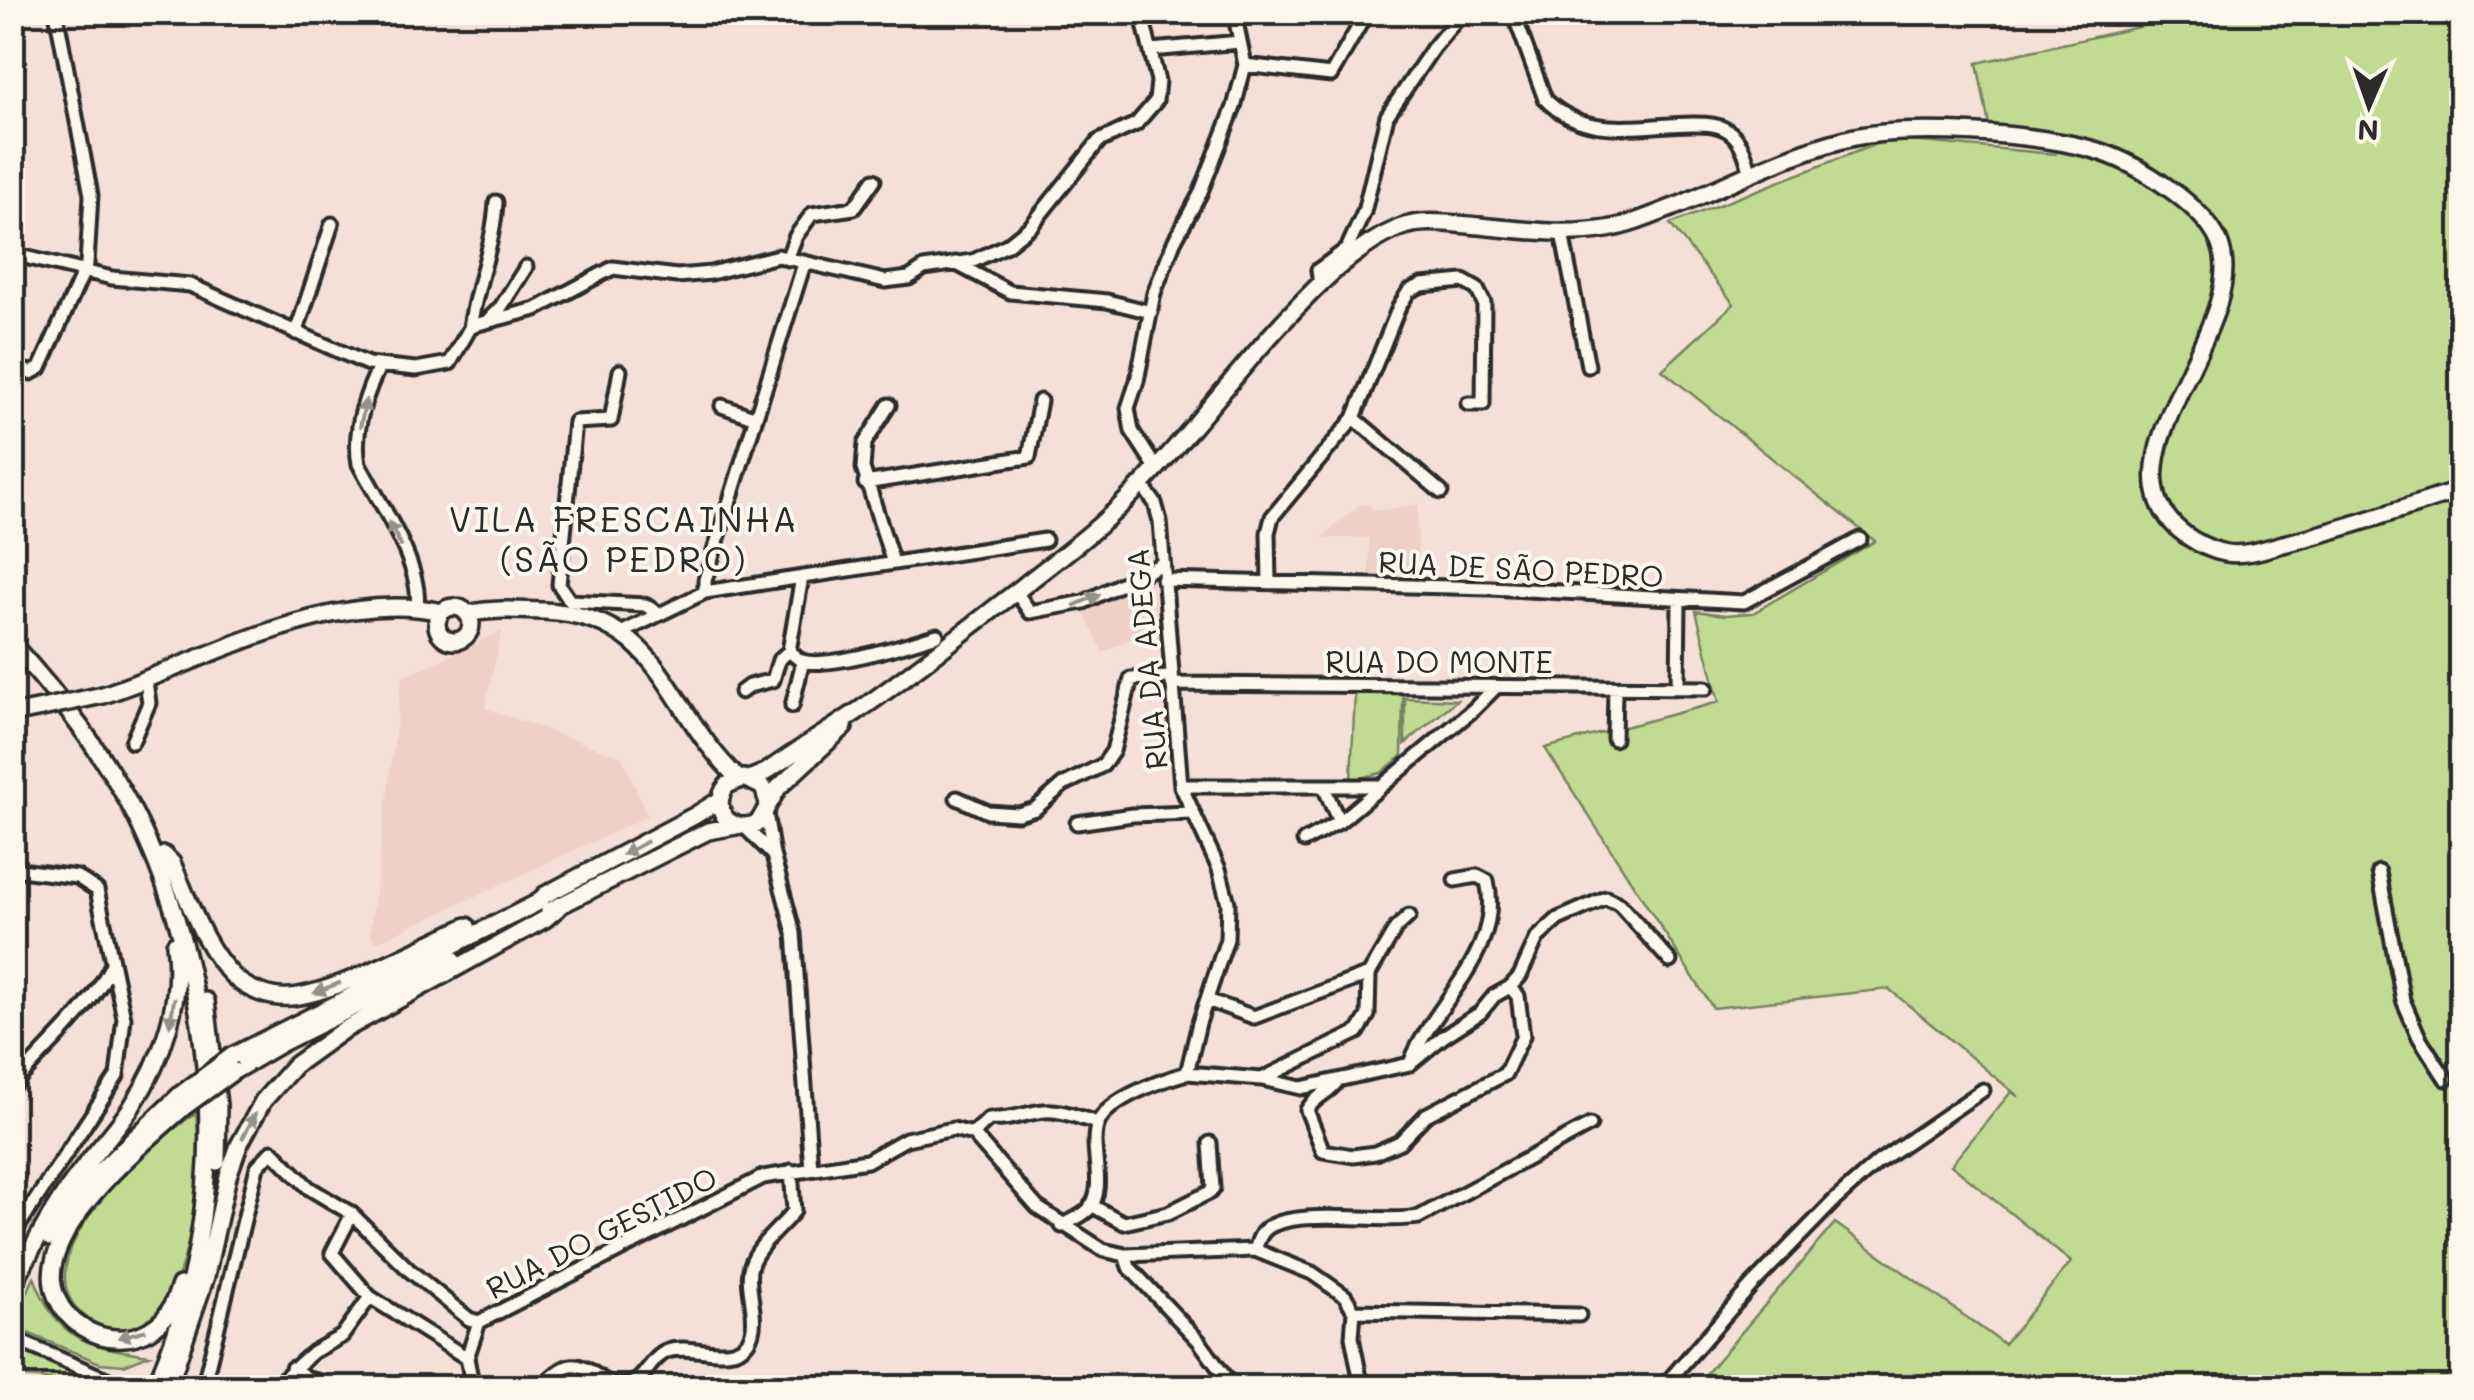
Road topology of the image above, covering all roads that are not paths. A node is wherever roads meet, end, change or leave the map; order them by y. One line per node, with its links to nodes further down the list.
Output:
1 (56, 12): 20 (street)
2 (1141, 12): 8 (street)
3 (1234, 12): 7 (street)
4 (1367, 12): 9 (street)
5 (1463, 12): 21 (street)
6 (1514, 12): 10 (street)
7 (1240, 42): 8 (street); 9 (street)
8 (1150, 50): 17 (street)
9 (1245, 65): 22 (street)
10 (1751, 174): 14 (main road); 39 (main road)
11 (874, 180): 16 (street)
12 (496, 202): 24 (street)
13 (332, 224): 25 (street)
14 (1562, 233): 21 (main road); 28 (street)
15 (12, 254): 20 (street)
16 (787, 259): 18 (street); 23 (street)
17 (955, 263): 18 (street); 22 (street)
18 (804, 264): 34 (street)
19 (526, 267): 23 (street)
20 (84, 270): 25 (street); 26 (street)
21 (1320, 285): 36 (main road)
22 (1150, 312): 36 (street)
23 (486, 321): 24 (street)
24 (470, 328): 27 (street)
25 (296, 333): 27 (street)
26 (12, 365)
27 (380, 366): 51 (street, one-way to 27)
28 (1588, 366)
29 (620, 371): 52 (street)
30 (1040, 401): 37 (street)
31 (1468, 404): 35 (street)
32 (888, 405): 37 (street)
33 (722, 406): 34 (street)
34 (756, 418): 48 (street)
35 (1354, 418): 40 (street); 47 (street)
36 (1156, 468): 38 (main road)
37 (865, 482): 43 (street)
38 (1142, 485): 44 (street, RUA DA ADEGA); 49 (main road)
39 (2462, 490)
40 (1442, 492)
41 (1860, 539): 50 (street, RUA DE SÃO PEDRO)
42 (1045, 540): 43 (street)
43 (893, 563): 45 (street)
44 (1162, 564): 46 (street, RUA DA ADEGA); 49 (street, one-way to 44)
45 (802, 578): 48 (street); 60 (street)
46 (1163, 580): 47 (street, RUA DE SÃO PEDRO); 62 (street, RUA DA ADEGA)
47 (1270, 583): 50 (street, RUA DE SÃO PEDRO)
48 (706, 592): 52 (street)
49 (1016, 592): 69 (main road)
50 (1679, 600): 66 (street)
51 (417, 608): 53 (main road); 63 (main road)
52 (654, 616): 55 (street); 59 (street)
53 (439, 619): 54 (main road); 54 (main road)
54 (468, 622): 55 (main road)
55 (623, 632): 59 (main road)
56 (12, 633): 87 (main road)
57 (937, 635): 61 (street)
58 (12, 644): 94 (main road)
59 (641, 648): 74 (main road)
60 (789, 651): 61 (street); 68 (street)
61 (803, 661): 70 (street)
62 (1171, 680): 64 (street, RUA DO MONTE); 76 (street, RUA DA ADEGA); 80 (street, RUA DO MONTE)
63 (146, 681): 71 (main road, bridge); 73 (street)
64 (1496, 687): 65 (street, RUA DO MONTE); 77 (street)
65 (1615, 688): 66 (street, RUA DO MONTE); 72 (street)
66 (1678, 688): 67 (street, RUA DO MONTE)
67 (1706, 688)
68 (742, 692)
69 (877, 698): 75 (main road); 81 (main road)
70 (792, 706)
71 (12, 714)
72 (1614, 739)
73 (132, 742)
74 (714, 756): 75 (main road); 79 (main road)
75 (744, 779): 79 (main road); 81 (main road)
76 (1182, 786): 78 (street); 82 (street, RUA DA ADEGA)
77 (1382, 786): 78 (street); 83 (street)
78 (1324, 787): 83 (street)
79 (721, 795): 85 (main road); 92 (main road, one-way to 92)
80 (957, 798)
81 (767, 808): 85 (main road); 88 (street)
82 (1192, 813): 84 (street); 100 (street, RUA DA ADEGA)
83 (1339, 822): 86 (street)
84 (1077, 823)
85 (741, 826): 88 (street); 93 (main road)
86 (1304, 841)
87 (164, 855): 92 (main road, one-way to 87); 123 (main road)
88 (773, 855): 114 (street)
89 (12, 869): 97 (street)
90 (2379, 872): 104 (street)
91 (1456, 880): 102 (street)
92 (545, 895): 101 (main road)
93 (558, 908): 101 (main road); 123 (main road, one-way to 93)
94 (176, 915): 122 (main road); 124 (main road, one-way to 124)
95 (1409, 916): 98 (street)
96 (1670, 960): 99 (street)
97 (112, 964): 107 (street); 119 (street)
98 (1369, 974): 100 (street); 105 (street)
99 (1510, 987): 102 (street); 106 (street)
100 (1207, 1000): 103 (street, RUA DA ADEGA)
101 (233, 1064): 109 (main road, bridge)
102 (1410, 1064): 106 (street)
103 (1187, 1073): 105 (street); 110 (street)
104 (2446, 1078)
105 (1262, 1079): 106 (street)
106 (1338, 1080)
107 (12, 1088)
108 (1983, 1090): 143 (street)
109 (183, 1100): 122 (main road, one-way to 109); 126 (main road)
110 (1098, 1124): 112 (street, RUA DO GESTIDO); 116 (street)
111 (1590, 1124): 120 (street)
112 (973, 1134): 114 (street, RUA DO GESTIDO); 118 (street)
113 (1210, 1142): 116 (street)
114 (811, 1169): 115 (street, RUA DO GESTIDO)
115 (791, 1172): 129 (street, RUA DO GESTIDO); 140 (street)
116 (1092, 1205): 118 (street)
117 (352, 1214): 125 (street); 129 (street); 136 (street)
118 (1062, 1226): 121 (street)
119 (12, 1236)
120 (1255, 1250): 121 (street); 127 (street)
121 (1125, 1255): 141 (street)
122 (193, 1265): 134 (main road)
123 (202, 1285): 135 (main road)
124 (12, 1287)
125 (370, 1297): 131 (street); 132 (street)
126 (12, 1302)
127 (1354, 1311): 128 (street); 142 (street)
128 (1579, 1315)
129 (479, 1322): 131 (street, RUA DO GESTIDO)
130 (12, 1338): 133 (street)
131 (467, 1358): 139 (street, RUA DO GESTIDO)
132 (292, 1368): 137 (street); 138 (street)
133 (128, 1388)
134 (154, 1388)
135 (168, 1388)
136 (203, 1388)
137 (274, 1388)
138 (342, 1388)
139 (473, 1388)
140 (540, 1388)
141 (1233, 1388)
142 (1362, 1388)
143 (1662, 1388)

